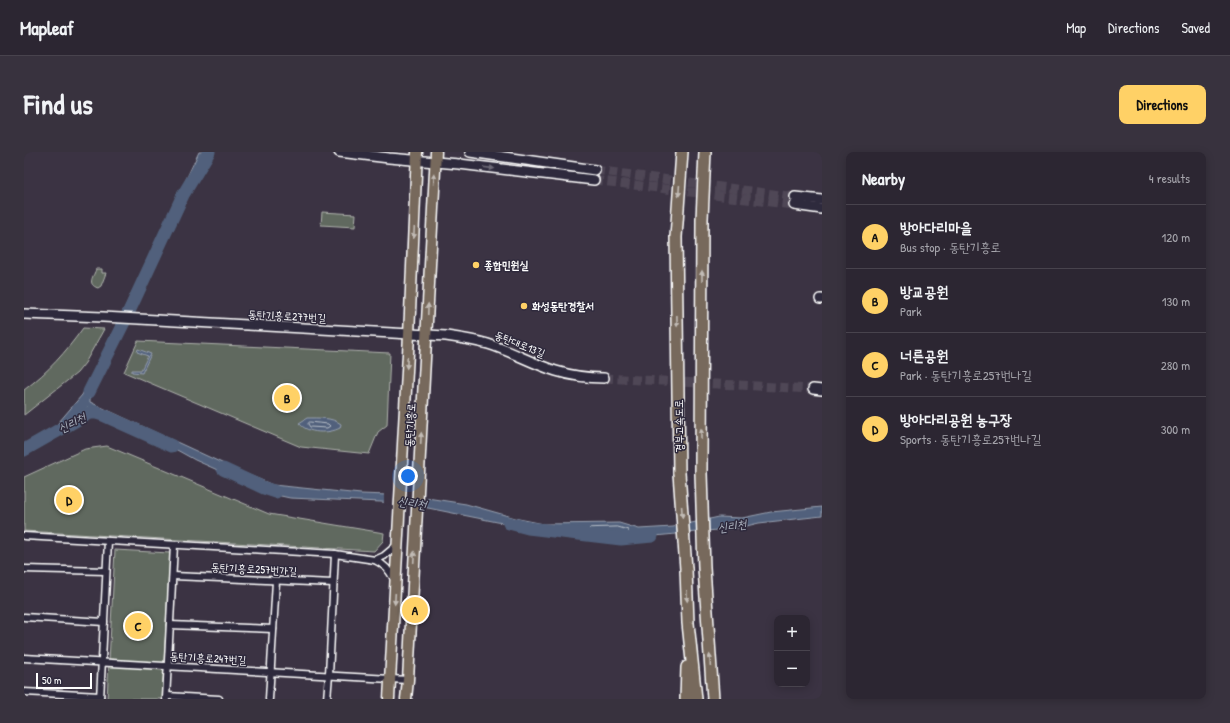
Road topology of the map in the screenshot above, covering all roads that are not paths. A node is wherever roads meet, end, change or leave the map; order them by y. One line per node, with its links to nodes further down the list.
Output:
1 (339, 152): 5 (street)
2 (470, 152): 6 (street, one-way to 2)
3 (682, 152): 27 (highway, 경부고속도로, one-way to 27, bridge)
4 (705, 152): 48 (highway, 경부고속도로, one-way to 4)
5 (417, 156): 6 (street); 10 (main road, 동탄기흥로, one-way to 10)
6 (435, 157): 11 (main road, 동탄기흥로, one-way to 6)
7 (822, 200): 8 (street)
8 (822, 208)
9 (24, 314): 10 (street, 동탄기흥로277번길)
10 (409, 335): 11 (street, 동탄기흥로277번길); 15 (main road, 동탄기흥로, one-way to 15)
11 (426, 336): 12 (street, 동탄대로13길); 36 (main road, 동탄기흥로, one-way to 11)
12 (604, 378)
13 (24, 536): 14 (street)
14 (108, 541): 16 (street); 20 (street)
15 (398, 543): 18 (street); 23 (main road, 동탄기흥로)
16 (174, 545): 17 (street); 21 (street)
17 (334, 554): 18 (street); 24 (street)
18 (375, 560): 23 (street)
19 (24, 569): 20 (street)
20 (106, 571): 26 (street)
21 (173, 576): 22 (street, 동탄기흥로257번가길); 28 (street)
22 (276, 580): 24 (street, 동탄기흥로257번가길); 29 (street)
23 (396, 582): 35 (main road, 동탄기흥로, one-way to 35)
24 (333, 583): 34 (street)
25 (24, 617): 26 (street)
26 (104, 622): 31 (street)
27 (688, 623): 46 (highway); 47 (highway, 경부고속도로)
28 (170, 625): 29 (street); 32 (street)
29 (273, 629): 33 (street)
30 (24, 658): 31 (street, 동탄기흥로247번길)
31 (102, 662): 32 (street, 동탄기흥로247번길); 39 (street)
32 (168, 666): 33 (street, 동탄기흥로247번길); 40 (street)
33 (270, 672): 34 (street, 동탄기흥로247번길); 42 (street)
34 (330, 675): 35 (street, 동탄기흥로247번길); 43 (street)
35 (390, 679): 36 (street, 동탄기흥로247번길); 44 (main road, 동탄기흥로)
36 (408, 680): 45 (main road, 동탄기흥로)
37 (24, 692): 38 (street)
38 (53, 696): 39 (street)
39 (100, 697)
40 (167, 698): 41 (street)
41 (219, 699)
42 (269, 699)
43 (327, 699)
44 (389, 699)
45 (406, 699)
46 (686, 699)
47 (696, 699)
48 (714, 699)

